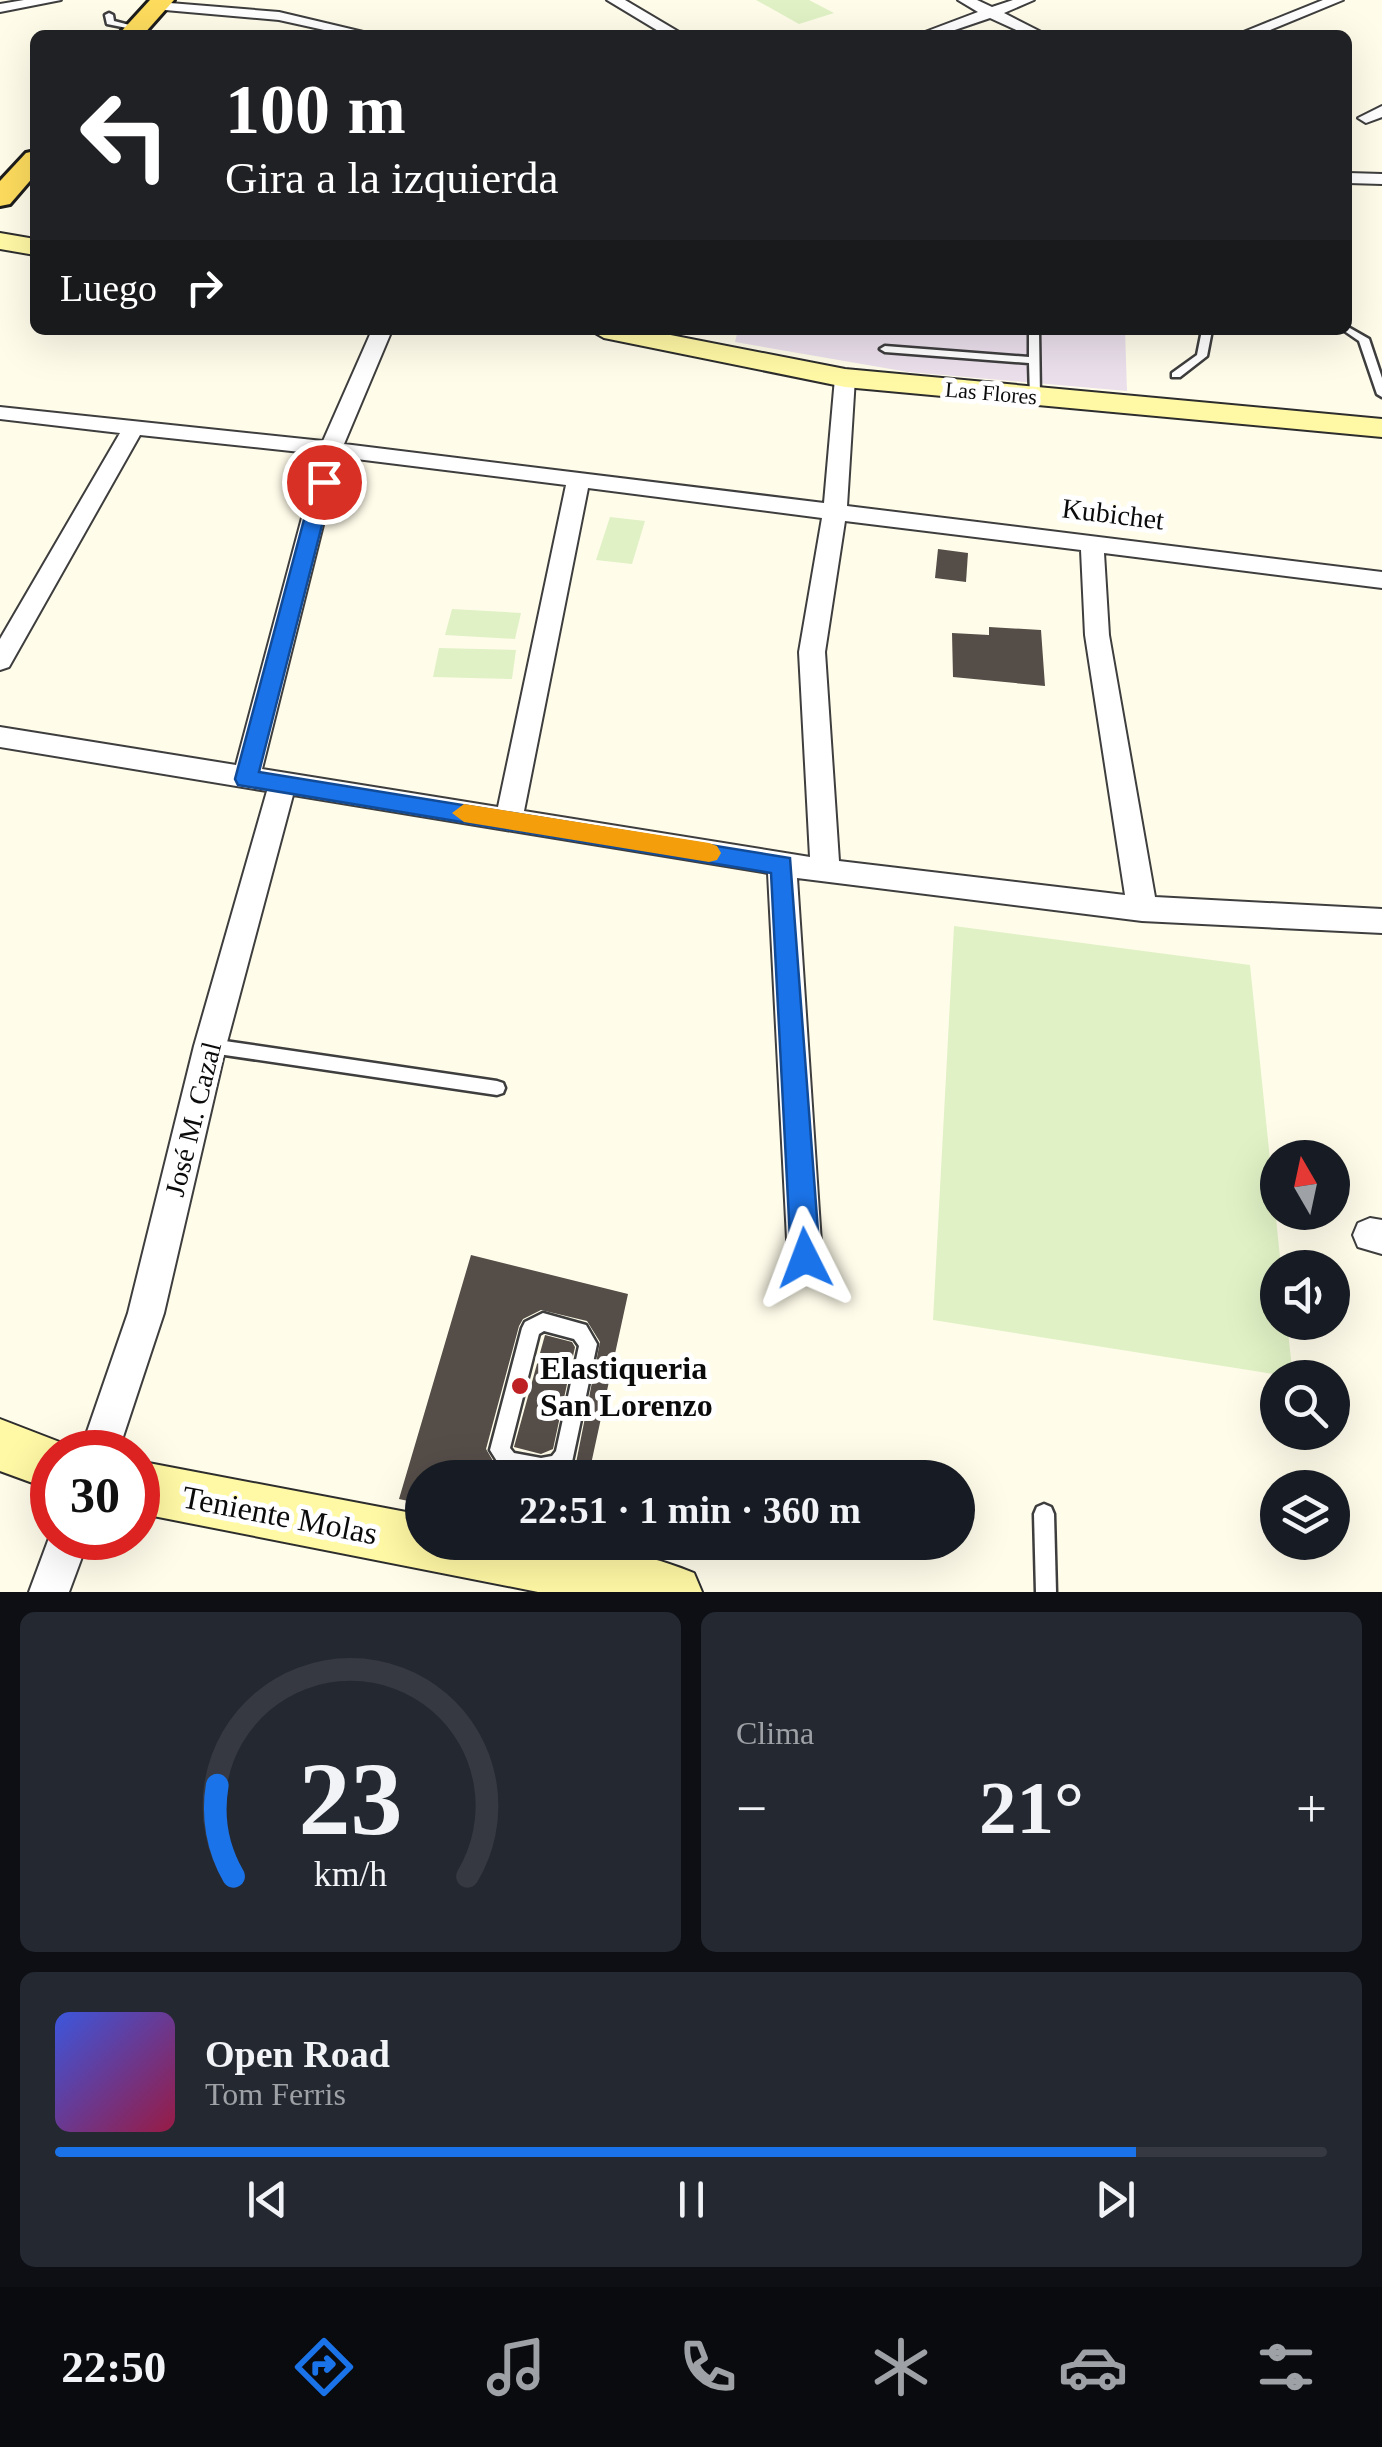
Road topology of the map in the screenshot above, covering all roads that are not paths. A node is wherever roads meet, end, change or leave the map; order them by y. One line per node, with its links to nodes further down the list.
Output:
1 (54, 0): 7 (street)
2 (614, 0): 13 (street)
3 (964, 0): 8 (street)
4 (1027, 0): 8 (street)
5 (1336, 0): 16 (street)
6 (170, 2): 11 (main road); 12 (street)
7 (0, 8)
8 (991, 13): 14 (street); 15 (street)
9 (109, 15): 10 (lane)
10 (132, 30)
11 (140, 30)
12 (345, 30)
13 (667, 30)
14 (940, 30)
15 (1028, 30)
16 (1257, 30)
17 (30, 143): 19 (main road)
18 (30, 165): 22 (main road)
19 (0, 175)
20 (1352, 178): 21 (street)
21 (1382, 179)
22 (0, 198)
23 (0, 241): 24 (street)
24 (30, 246)
25 (1352, 332): 34 (lane)
26 (380, 335): 39 (street)
27 (629, 335): 33 (street, Las Flores)
28 (1034, 335): 31 (lane)
29 (1206, 335): 32 (lane)
30 (884, 349): 31 (lane)
31 (1034, 360): 35 (lane)
32 (1176, 375)
33 (844, 378): 35 (street, Las Flores); 41 (street)
34 (1382, 394)
35 (1036, 397): 38 (street, Las Flores)
36 (0, 413): 37 (street, Kubichet)
37 (133, 428): 39 (street, Kubichet); 44 (street)
38 (1382, 428)
39 (331, 449): 40 (street, Kubichet); 46 (street)
40 (578, 480): 41 (street, Kubichet); 48 (street)
41 (835, 511): 42 (street, Kubichet); 50 (street)
42 (1092, 541): 43 (street, Kubichet); 51 (street)
43 (1382, 580)
44 (0, 661)
45 (0, 737): 46 (street)
46 (246, 779): 47 (street)
47 (282, 785): 48 (street); 53 (street, José M. Cazal)
48 (509, 820): 49 (street)
49 (782, 865): 50 (street); 55 (street)
50 (825, 872): 51 (street)
51 (1142, 910): 52 (street)
52 (1382, 921)
53 (210, 1046): 54 (lane); 56 (street, José M. Cazal)
54 (497, 1088)
55 (805, 1258)
56 (106, 1430)
57 (0, 1446): 58 (street)
58 (30, 1456)
59 (540, 1473): 59 (lane)
60 (160, 1491): 62 (street, Teniente Molas)
61 (1044, 1514): 67 (lane)
62 (405, 1539)
63 (60, 1560): 65 (street)
64 (552, 1560): 66 (street, Teniente Molas)
65 (49, 1592)
66 (675, 1592)
67 (1046, 1592)

